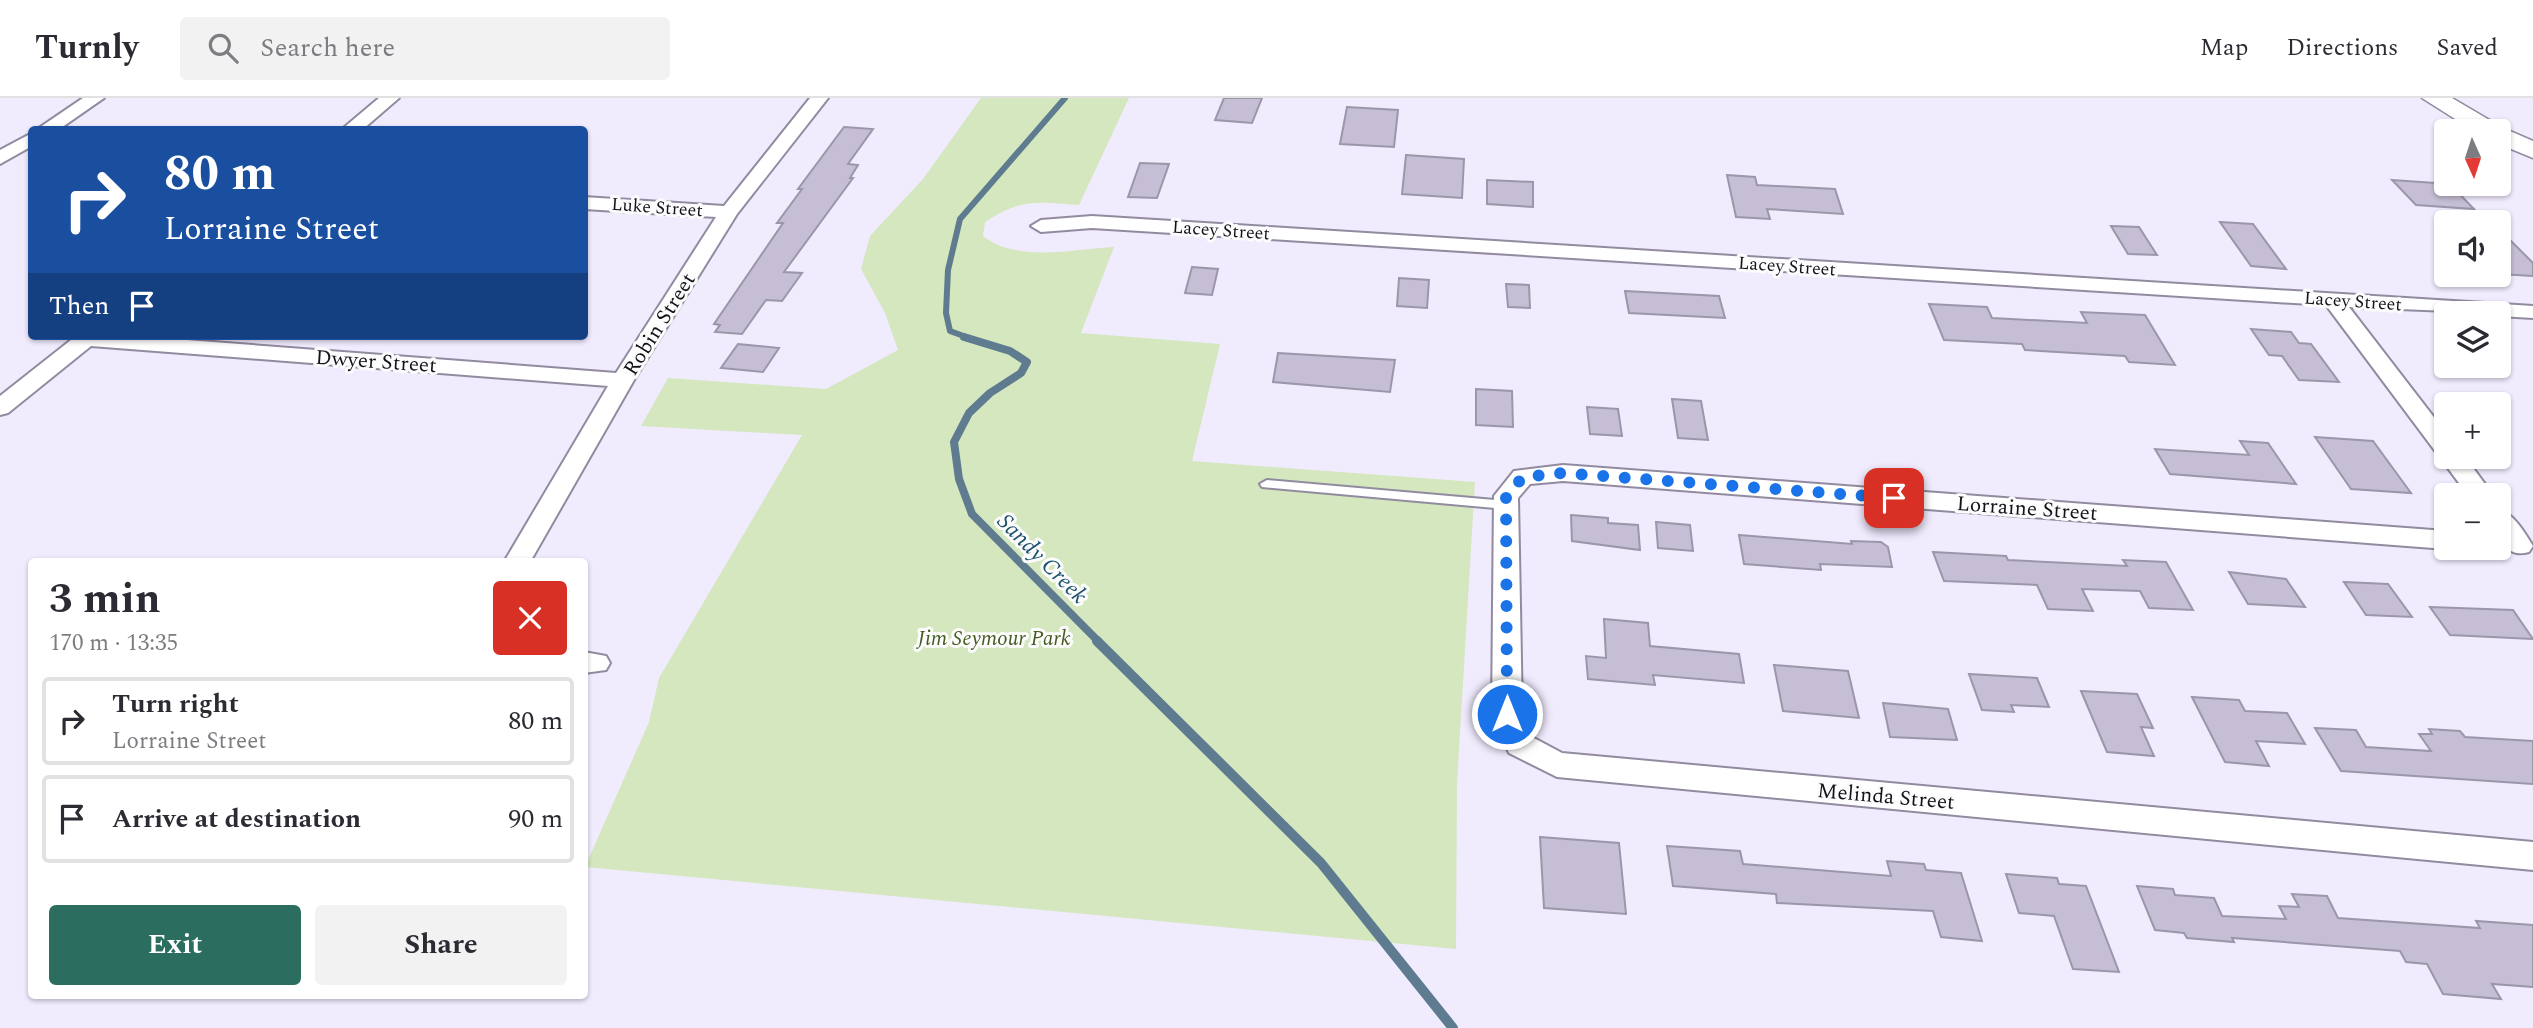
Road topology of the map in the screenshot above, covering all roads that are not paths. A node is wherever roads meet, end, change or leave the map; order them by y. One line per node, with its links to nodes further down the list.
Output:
1 (95, 98): 6 (street)
2 (390, 98): 7 (street)
3 (819, 98): 13 (street, Robin Street)
4 (2434, 98): 5 (main road)
5 (2471, 119)
6 (51, 126)
7 (355, 126)
8 (28, 140): 11 (street)
9 (2511, 140): 10 (main road)
10 (2533, 150)
11 (0, 158)
12 (588, 203): 13 (street, Luke Street)
13 (729, 212): 19 (street, Robin Street)
14 (1041, 226): 15 (street, Lacey Street)
15 (2333, 300): 16 (street, Lacey Street); 21 (street)
16 (2533, 312)
17 (85, 340): 20 (street)
18 (126, 340): 19 (street, Dwyer Street)
19 (623, 380): 27 (street, Robin Street)
20 (0, 408)
21 (2434, 433)
22 (2461, 469): 23 (street)
23 (2472, 483)
24 (1267, 484): 25 (lane)
25 (1506, 505): 26 (street, Lorraine Street); 28 (street, Melinda Street)
26 (2434, 539)
27 (519, 558)
28 (2533, 856)

